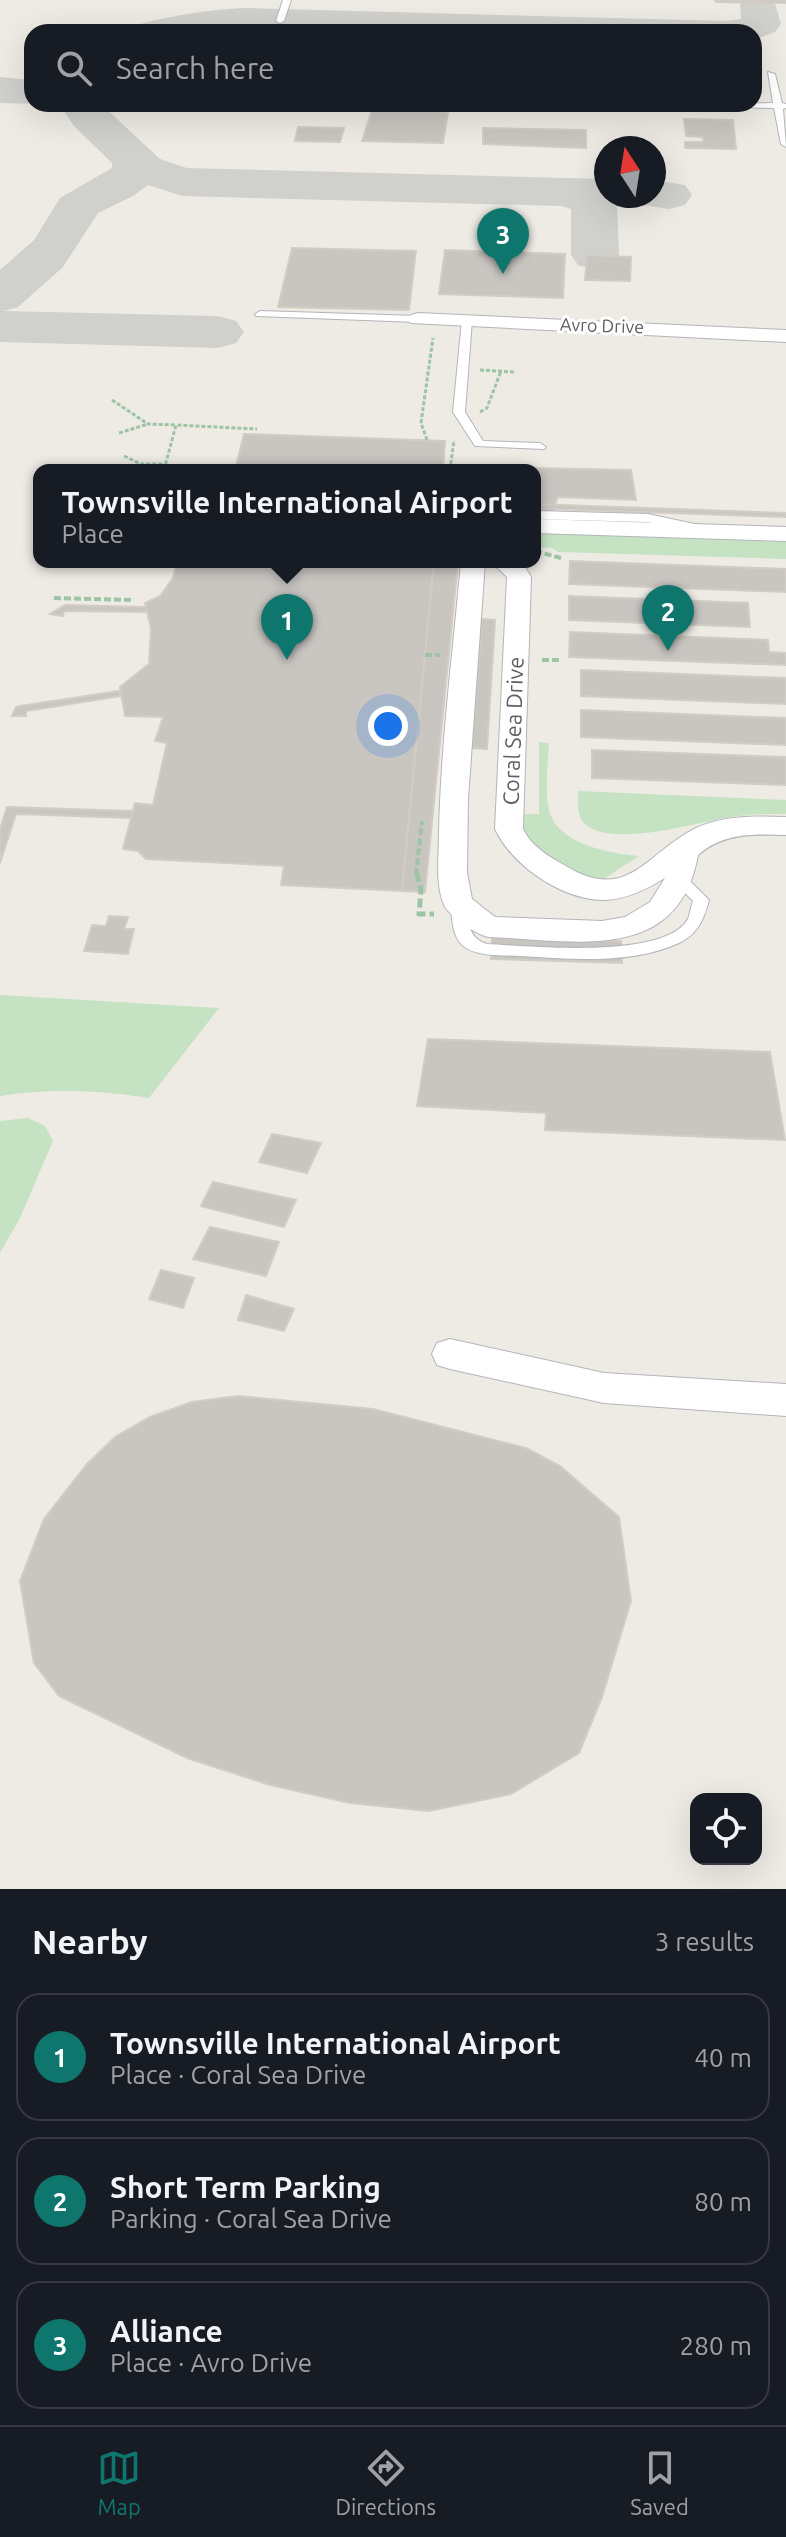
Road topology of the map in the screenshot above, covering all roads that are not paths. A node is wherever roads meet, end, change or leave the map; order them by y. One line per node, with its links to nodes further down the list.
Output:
1 (287, 0): 2 (lane)
2 (280, 21)
3 (771, 74): 4 (lane)
4 (781, 106): 5 (lane)
5 (786, 144)
6 (260, 314): 8 (lane)
7 (467, 320): 8 (street, Avro Drive); 9 (street, Avro Drive); 10 (lane)
8 (427, 323)
9 (786, 336)
10 (540, 447)
11 (541, 515): 13 (lane)
12 (541, 526): 13 (street)
13 (709, 532): 14 (street)
14 (786, 534)
15 (473, 568): 18 (street)
16 (514, 568): 18 (street, Coral Sea Drive)
17 (786, 826): 18 (street, Coral Sea Drive)
18 (681, 865)
19 (450, 1354): 20 (street)
20 (786, 1400)

